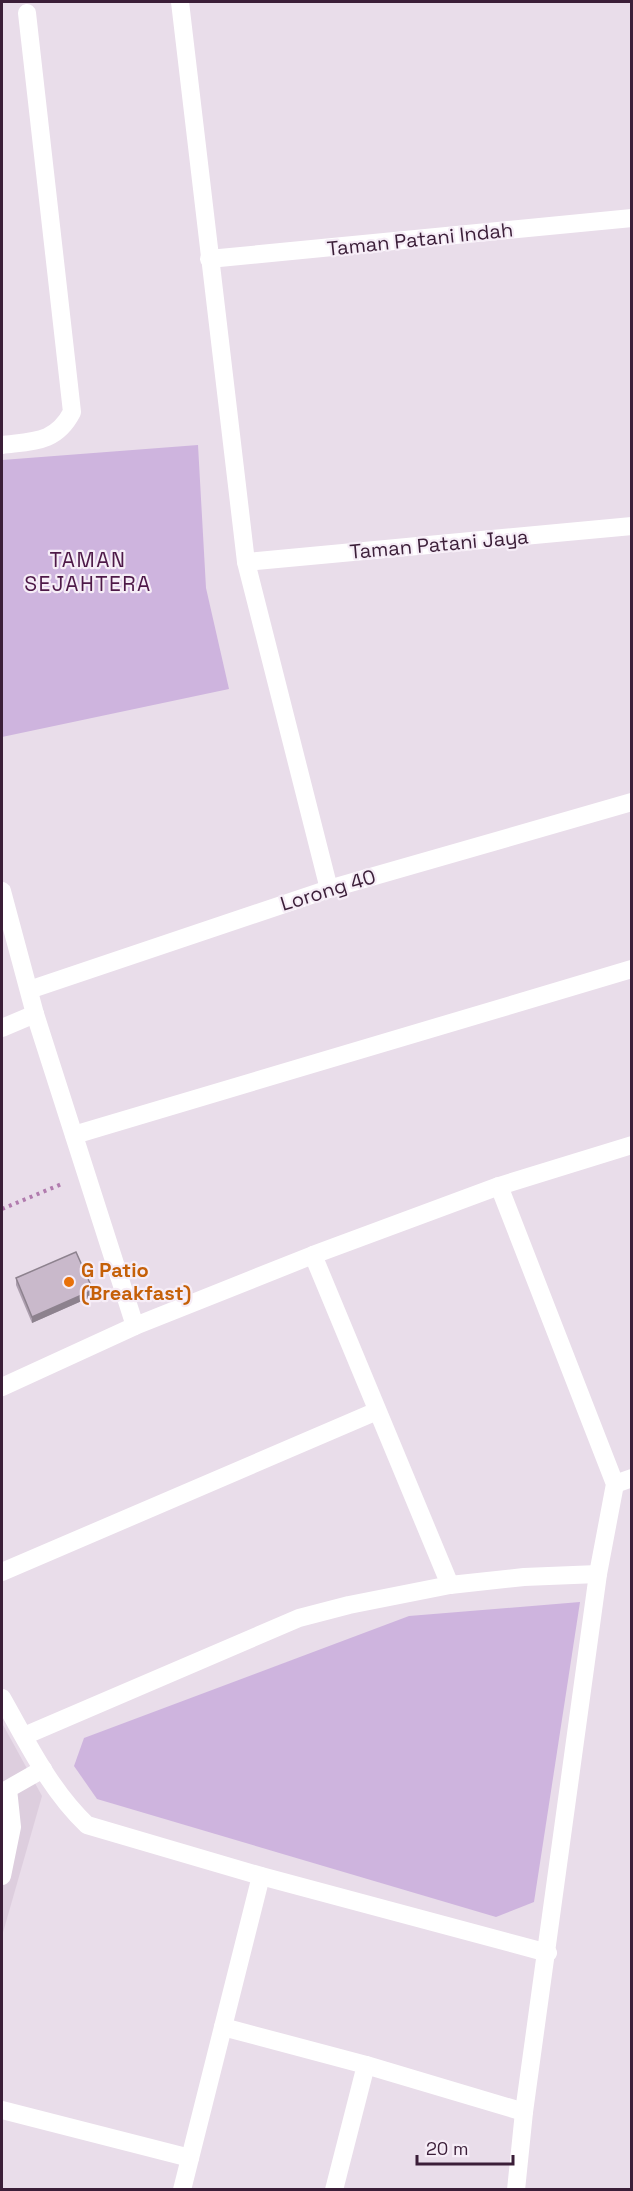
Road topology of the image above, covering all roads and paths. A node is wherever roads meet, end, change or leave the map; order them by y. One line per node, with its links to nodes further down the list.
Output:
1 (180, 2): 4 (street)
2 (27, 13): 5 (street)
3 (632, 218): 4 (street, Taman Patani Indah)
4 (209, 260): 7 (street)
5 (2, 445)
6 (632, 526): 7 (street, Taman Patani Jaya)
7 (246, 562): 9 (street)
8 (632, 802): 9 (street, Lorong 40)
9 (329, 889): 12 (street, Lorong 40)
10 (2, 891): 12 (street)
11 (632, 969): 15 (street)
12 (28, 990): 13 (street)
13 (35, 1014): 14 (street); 15 (street)
14 (2, 1028)
15 (74, 1135): 17 (street)
16 (632, 1145): 18 (street)
17 (86, 1174): 19 (path); 21 (street)
18 (499, 1186): 20 (street); 24 (street)
19 (2, 1209)
20 (313, 1255): 21 (street); 23 (street)
21 (135, 1326): 22 (street)
22 (2, 1387)
23 (377, 1411): 25 (street); 27 (street)
24 (623, 1481): 26 (street)
25 (2, 1572)
26 (598, 1574): 27 (street); 34 (street)
27 (450, 1585): 29 (street)
28 (2, 1698): 29 (street)
29 (24, 1736): 30 (street)
30 (43, 1769): 31 (street); 33 (street)
31 (5, 1784): 32 (street)
32 (2, 1876)
33 (261, 1876): 34 (street); 35 (street)
34 (548, 1953): 38 (street)
35 (224, 2027): 36 (street); 39 (street)
36 (366, 2065): 38 (street); 41 (street)
37 (2, 2110): 39 (street)
38 (525, 2112): 42 (street)
39 (190, 2158): 40 (street)
40 (182, 2190)
41 (334, 2190)
42 (516, 2190)

